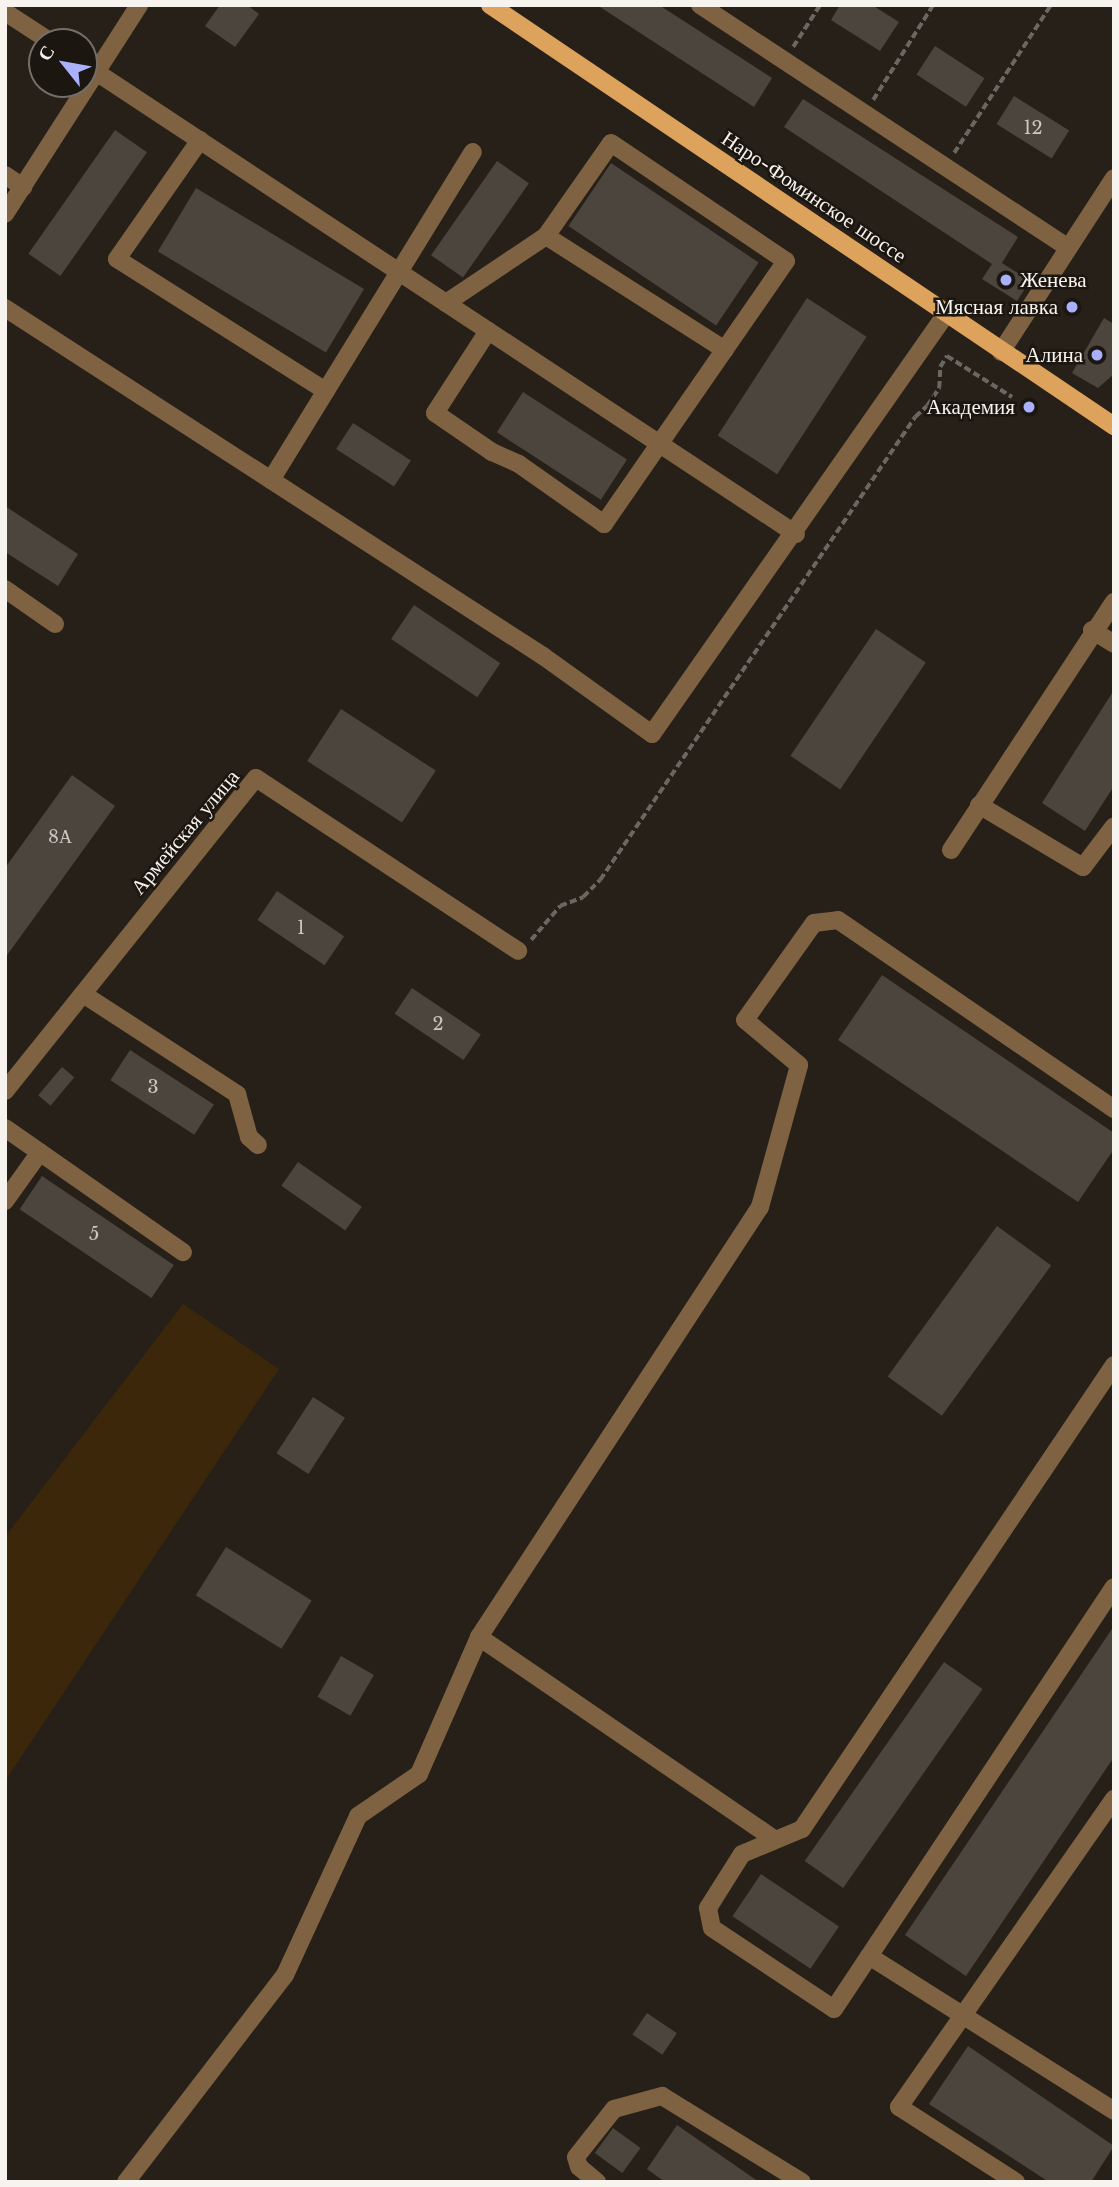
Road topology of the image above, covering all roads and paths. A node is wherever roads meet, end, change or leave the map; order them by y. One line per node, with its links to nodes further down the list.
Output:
1 (139, 5): 9 (street)
2 (490, 5): 26 (main road, Наро-Фоминское шоссе)
3 (700, 5): 10 (street)
4 (820, 5): 10 (path)
5 (933, 5): 13 (path)
6 (1051, 5): 16 (path)
7 (5, 12): 8 (street)
8 (29, 28)
9 (98, 55)
10 (785, 61): 13 (street)
11 (98, 74): 14 (street)
12 (71, 98): 19 (street)
13 (864, 113): 16 (street)
14 (200, 140): 23 (street); 30 (street)
15 (473, 152): 23 (street)
16 (945, 166): 22 (street)
17 (5, 175): 19 (street)
18 (1114, 178): 22 (street)
19 (23, 187): 20 (street)
20 (5, 214)
21 (546, 236): 24 (street); 28 (street); 28 (street)
22 (1068, 248): 29 (street)
23 (398, 272): 24 (street); 30 (street)
24 (446, 303): 27 (street)
25 (5, 308): 34 (street)
26 (946, 314): 29 (main road, Наро-Фоминское шоссе); 35 (street)
27 (488, 331): 33 (street); 33 (street)
28 (725, 350): 33 (street)
29 (1001, 352): 32 (main road, Наро-Фоминское шоссе)
30 (326, 391): 34 (street)
31 (1012, 397): 44 (path)
32 (1114, 426)
33 (660, 444): 35 (street)
34 (271, 480): 35 (street)
35 (796, 534)
36 (5, 589): 38 (street)
37 (1114, 602): 39 (street)
38 (55, 624)
39 (1092, 630): 40 (street); 41 (street)
40 (1114, 644)
41 (979, 805): 42 (street); 43 (street)
42 (1114, 826)
43 (951, 850)
44 (518, 951): 45 (street, Армейская улица)
45 (83, 994): 46 (street, Армейская улица); 49 (street)
46 (5, 1091)
47 (1114, 1109): 55 (street)
48 (5, 1128): 50 (street)
49 (258, 1145)
50 (40, 1152): 51 (street); 52 (street)
51 (5, 1201)
52 (183, 1252)
53 (1114, 1366): 57 (street)
54 (1114, 1587): 58 (street)
55 (479, 1637): 57 (street); 61 (street)
56 (1114, 1799): 59 (street)
57 (775, 1840): 58 (street)
58 (869, 1956): 59 (street)
59 (964, 2014): 60 (street); 64 (street)
60 (1114, 2111)
61 (126, 2182)
62 (597, 2182): 63 (street)
63 (802, 2182)
64 (1016, 2182)

